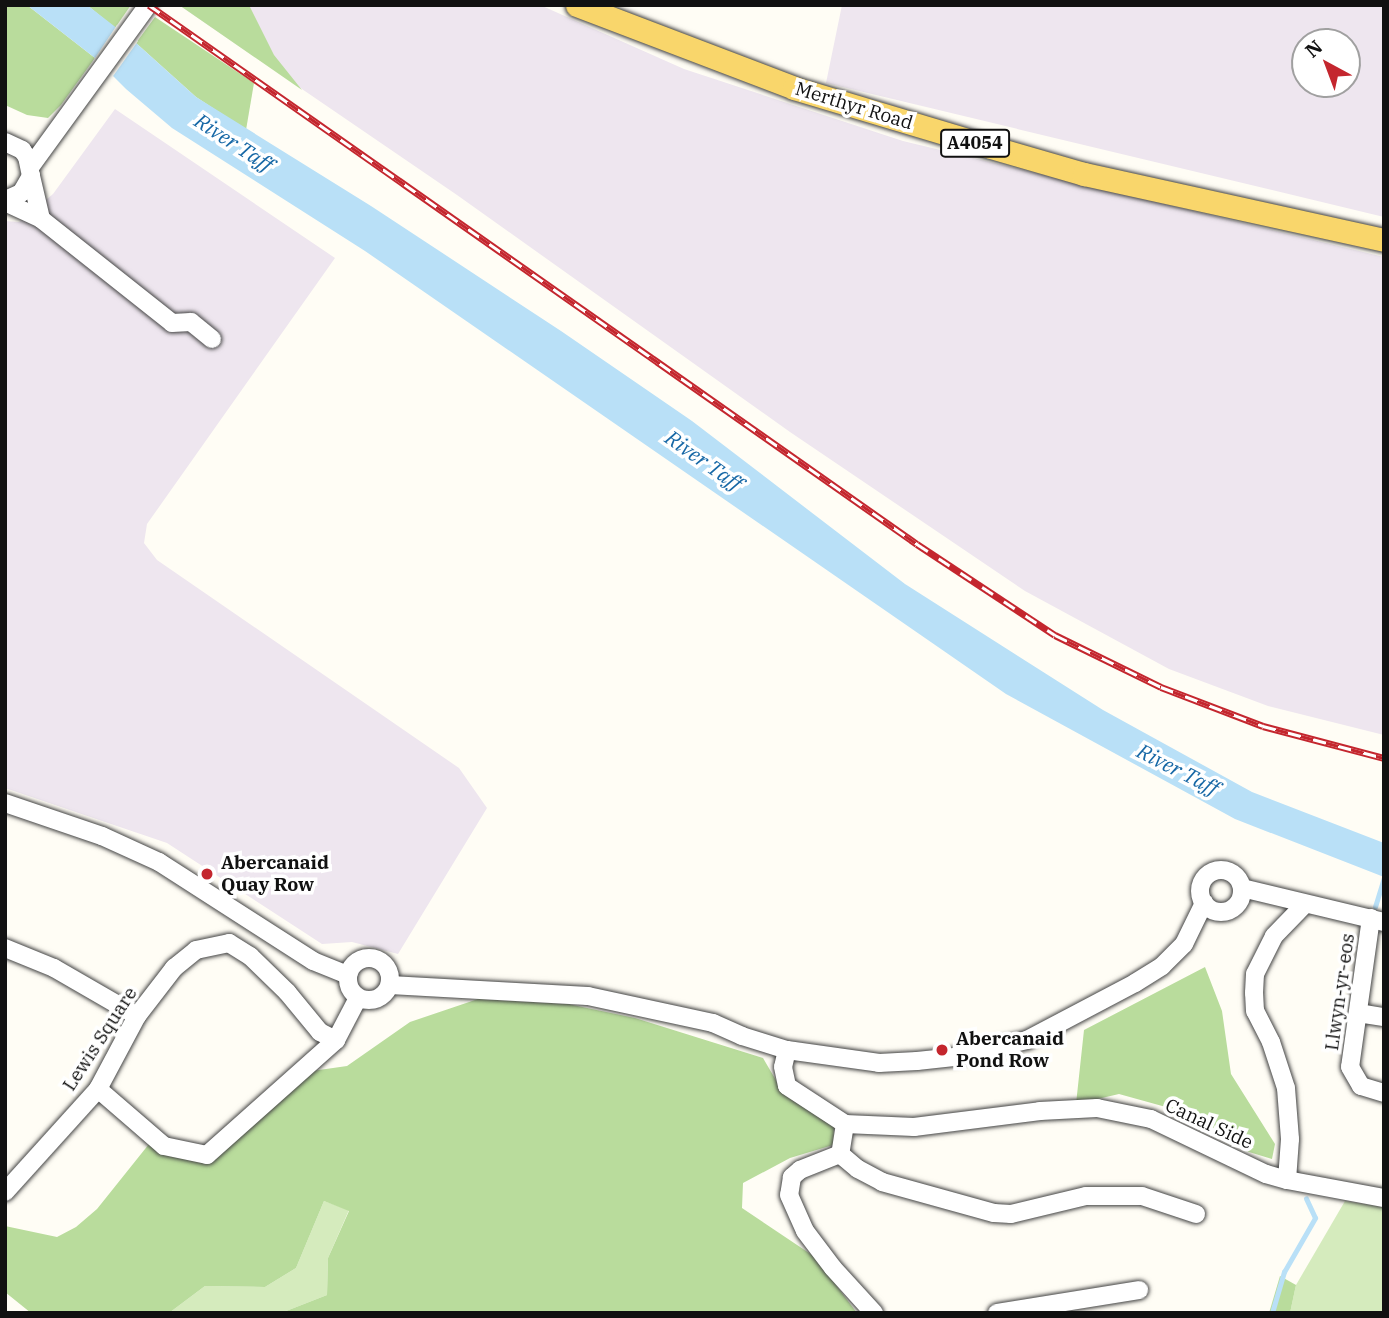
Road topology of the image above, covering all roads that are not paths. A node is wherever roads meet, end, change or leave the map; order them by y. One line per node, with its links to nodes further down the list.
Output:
1 (148, 5): 3 (street)
2 (578, 5): 8 (main road, Merthyr Road / A4054)
3 (59, 130): 4 (street); 5 (street)
4 (10, 144): 5 (street)
5 (31, 171): 6 (street); 7 (street)
6 (5, 201): 7 (street)
7 (41, 219): 9 (street)
8 (1384, 240)
9 (212, 339)
10 (5, 803): 16 (street)
11 (1242, 888): 12 (street); 12 (street); 13 (street)
12 (1204, 903): 23 (street)
13 (1305, 904): 14 (street); 28 (street)
14 (1378, 920): 19 (street, Llwyn-yr-eos)
15 (5, 947): 20 (street)
16 (348, 975): 17 (street); 18 (street)
17 (390, 985): 18 (street); 23 (street)
18 (358, 998): 22 (street)
19 (1358, 1013): 21 (street); 25 (street, Llwyn-yr-eos)
20 (137, 1016): 22 (street, Lewis Square); 24 (street, Lewis Square)
21 (1384, 1017)
22 (336, 1040): 24 (street)
23 (787, 1050): 26 (street)
24 (97, 1089): 29 (street, Lewis Square)
25 (1384, 1093)
26 (845, 1124): 27 (street); 28 (street, Canal Side)
27 (840, 1153): 31 (street); 33 (street)
28 (1287, 1180): 30 (street, Canal Side)
29 (5, 1192)
30 (1384, 1198)
31 (1196, 1214)
32 (1139, 1290): 34 (street)
33 (874, 1313)
34 (997, 1313)

